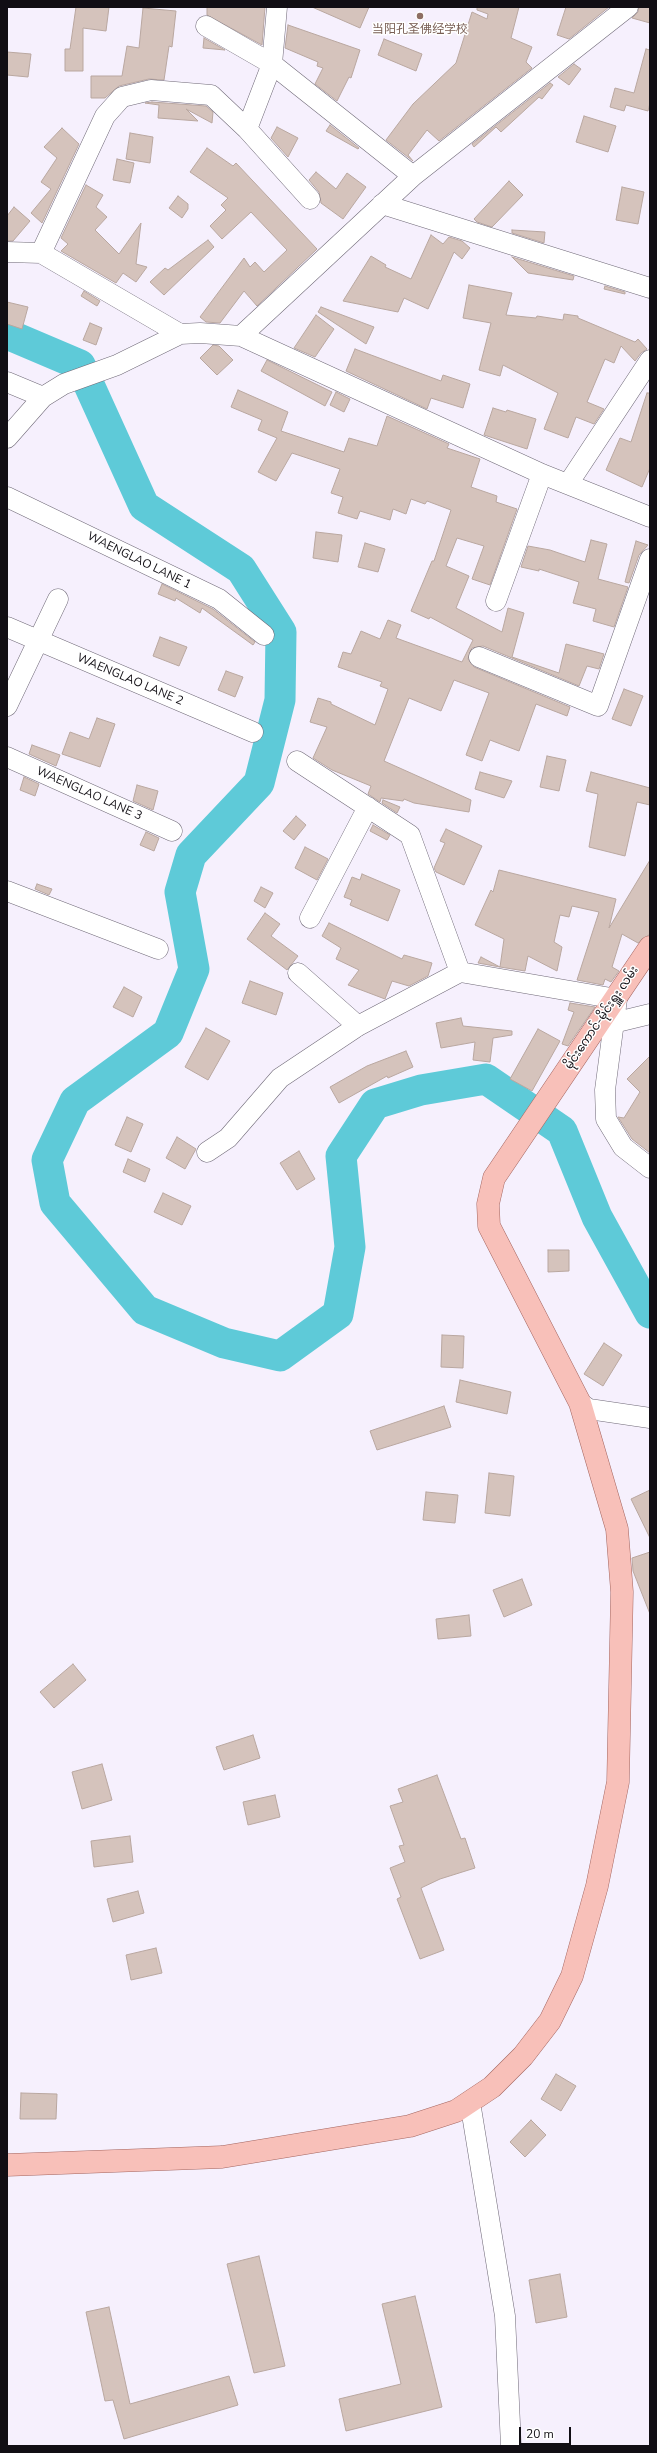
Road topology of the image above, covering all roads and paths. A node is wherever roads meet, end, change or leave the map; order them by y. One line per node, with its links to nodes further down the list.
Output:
1 (277, 7): 4 (street)
2 (628, 7): 6 (street)
3 (206, 26): 4 (street)
4 (272, 64): 5 (street); 6 (street)
5 (247, 129): 7 (street); 10 (street)
6 (413, 176): 8 (street)
7 (310, 199)
8 (382, 204): 11 (street); 13 (street)
9 (7, 252): 10 (street)
10 (41, 253): 12 (street)
11 (650, 288)
12 (180, 334): 13 (street); 16 (street)
13 (241, 336): 18 (street)
14 (650, 360): 19 (street)
15 (7, 382): 16 (street)
16 (43, 397): 17 (street)
17 (7, 438)
18 (542, 474): 19 (street); 24 (street)
19 (568, 484): 21 (street)
20 (7, 497): 26 (street, WAENGLAO LANE 1)
21 (650, 517)
22 (650, 559): 28 (street)
23 (58, 599): 27 (street)
24 (496, 601)
25 (7, 627): 27 (street, WAENGLAO LANE 2)
26 (264, 635)
27 (39, 640): 29 (street); 30 (street, WAENGLAO LANE 2)
28 (479, 657)
29 (7, 706)
30 (253, 732)
31 (7, 757): 34 (street, WAENGLAO LANE 3)
32 (297, 761): 33 (street)
33 (368, 807): 36 (street); 39 (street)
34 (172, 831)
35 (7, 891): 38 (street)
36 (310, 918)
37 (650, 947): 41 (main road, မိုင်းကောင်-မိုင်းရှူး လမ်း)
38 (158, 949)
39 (460, 972): 41 (street); 44 (street)
40 (298, 973): 44 (street)
41 (616, 999): 43 (street); 47 (main road, မိုင်းကောင်-မိုင်းရှူး လမ်း)
42 (650, 1014): 43 (street)
43 (613, 1023): 46 (street)
44 (358, 1026): 45 (street)
45 (207, 1152)
46 (650, 1168)
47 (580, 1403): 48 (street); 49 (main road, မိုင်းကောင်-မိုင်းရှူး လမ်း)
48 (650, 1418)
49 (470, 2102): 50 (main road, မိုင်းကောင်-မိုင်းရှူး လမ်း); 51 (street)
50 (7, 2165)
51 (511, 2446)

